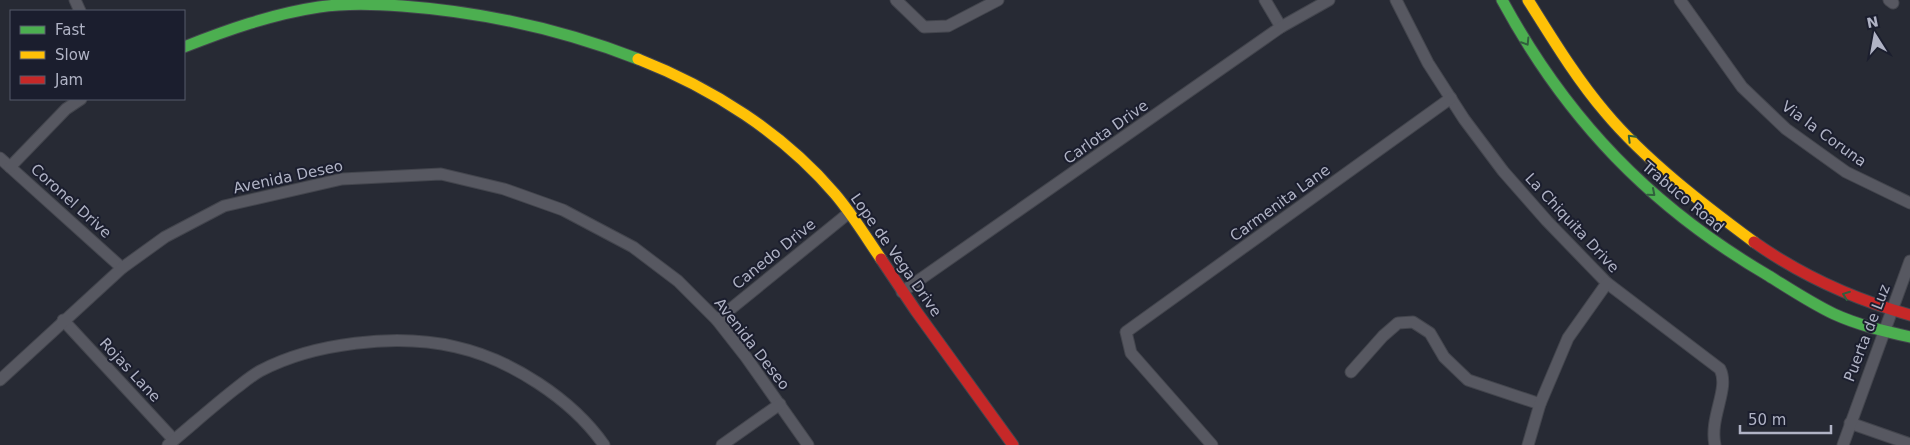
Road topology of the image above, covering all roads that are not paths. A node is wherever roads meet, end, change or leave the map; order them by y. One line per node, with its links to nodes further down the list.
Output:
1 (896, 0): 2 (street)
2 (998, 0)
3 (1265, 0): 9 (street)
4 (1329, 0): 9 (street, Carlota Drive)
5 (1396, 0): 11 (street, La Chiquita Drive)
6 (1502, 0): 25 (main road, Trabuco Road, one-way to 25)
7 (1528, 0): 21 (main road, Trabuco Road, one-way to 7)
8 (1680, 0): 15 (street, Via la Coruna)
9 (1281, 27): 20 (street, Carlota Drive)
10 (185, 47): 16 (main road, Lope de Vega Drive)
11 (1451, 98): 19 (street, La Chiquita Drive); 38 (street, Carmenita Lane)
12 (80, 100): 14 (street)
13 (0, 158): 14 (street, Coronel Drive)
14 (10, 167): 18 (street, Coronel Drive)
15 (1910, 204)
16 (850, 212): 20 (main road, Lope de Vega Drive); 24 (street, Canedo Drive)
17 (1910, 261): 21 (street, Puerta de Luz)
18 (122, 268): 23 (street, Avenida Deseo); 24 (street, Avenida Deseo)
19 (1607, 284): 30 (street); 40 (street, La Chiquita Drive)
20 (902, 292): 37 (main road, Lope de Vega Drive)
21 (1892, 311): 22 (main road, Trabuco Road); 25 (street, Puerta de Luz)
22 (1910, 315)
23 (63, 320): 28 (street, Avenida Deseo); 32 (street, Rojas Lane)
24 (716, 320): 29 (street, Avenida Deseo)
25 (1884, 331): 26 (main road, Trabuco Road); 31 (street, Puerta de Luz)
26 (1910, 337)
27 (1351, 372): 30 (street)
28 (0, 380)
29 (780, 404): 35 (street); 36 (street, Avenida Deseo)
30 (1540, 404): 39 (street)
31 (1850, 423): 33 (street); 41 (street, Puerta de Luz)
32 (171, 442): 34 (street)
33 (1910, 444)
34 (604, 445)
35 (722, 445)
36 (808, 445)
37 (1013, 445)
38 (1212, 445)
39 (1528, 445)
40 (1715, 445)
41 (1843, 445)

